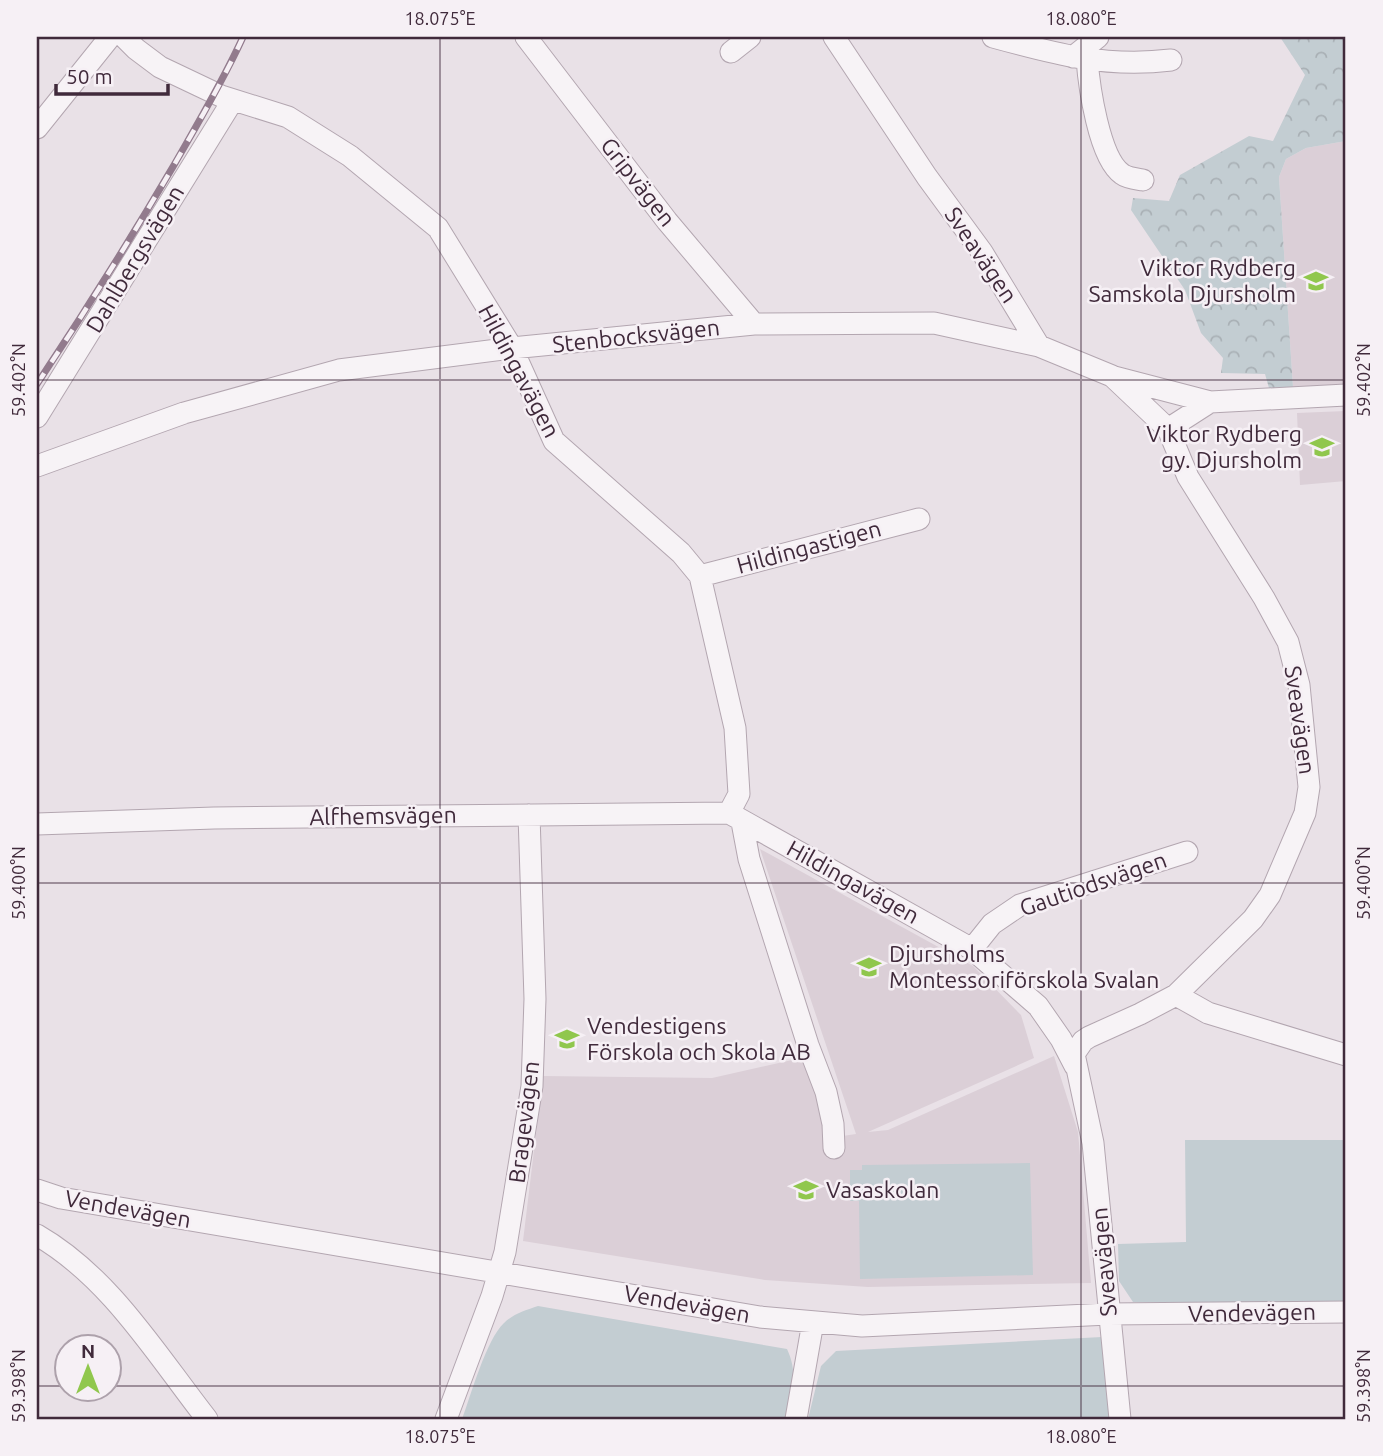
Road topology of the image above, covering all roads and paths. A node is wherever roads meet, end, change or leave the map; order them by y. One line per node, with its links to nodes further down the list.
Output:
1 (110, 37): 12 (street)
2 (124, 37): 11 (street, Hildingavägen)
3 (526, 37): 14 (street, Gripvägen)
4 (750, 37): 8 (street)
5 (835, 37): 15 (street, Sveavägen)
6 (993, 37): 9 (street)
7 (1098, 37): 9 (street)
8 (731, 52)
9 (1080, 58): 10 (street); 13 (street)
10 (1171, 60)
11 (233, 100): 16 (street, Hildingavägen); 20 (street, Dahlbergsvägen)
12 (37, 128)
13 (1143, 180)
14 (754, 324): 15 (street, Stenbocksvägen); 16 (street, Stenbocksvägen)
15 (1039, 346): 17 (street, Sveavägen)
16 (512, 348): 22 (street, Stenbocksvägen); 24 (street, Hildingavägen)
17 (1112, 376): 19 (street); 21 (street, Sveavägen)
18 (1346, 395): 19 (street)
19 (1210, 402): 21 (street)
20 (37, 418)
21 (1168, 429): 30 (street, Sveavägen)
22 (37, 466)
23 (919, 519): 24 (street, Hildingastigen)
24 (699, 576): 26 (street, Hildingavägen)
25 (529, 815): 26 (street, Alfhemsvägen); 27 (street, Alfhemsvägen); 36 (street, Bragevägen)
26 (736, 818): 29 (street, Hildingavägen); 33 (street, Hildingavägen)
27 (37, 824)
28 (1187, 852): 29 (street, Gautiodsvägen)
29 (971, 949): 32 (street, Hildingavägen)
30 (1176, 995): 31 (street); 32 (street, Sveavägen)
31 (1346, 1055)
32 (1075, 1066): 38 (street, Sveavägen)
33 (834, 1148)
34 (37, 1190): 36 (street, Vendevägen)
35 (37, 1235): 40 (street)
36 (500, 1272): 39 (street, Vendevägen); 41 (street, Bragevägen)
37 (1346, 1312): 38 (street, Vendevägen)
38 (1108, 1314): 39 (street, Vendevägen); 43 (street, Sveavägen)
39 (813, 1322): 42 (street)
40 (207, 1419)
41 (446, 1419)
42 (796, 1419)
43 (1120, 1419)

